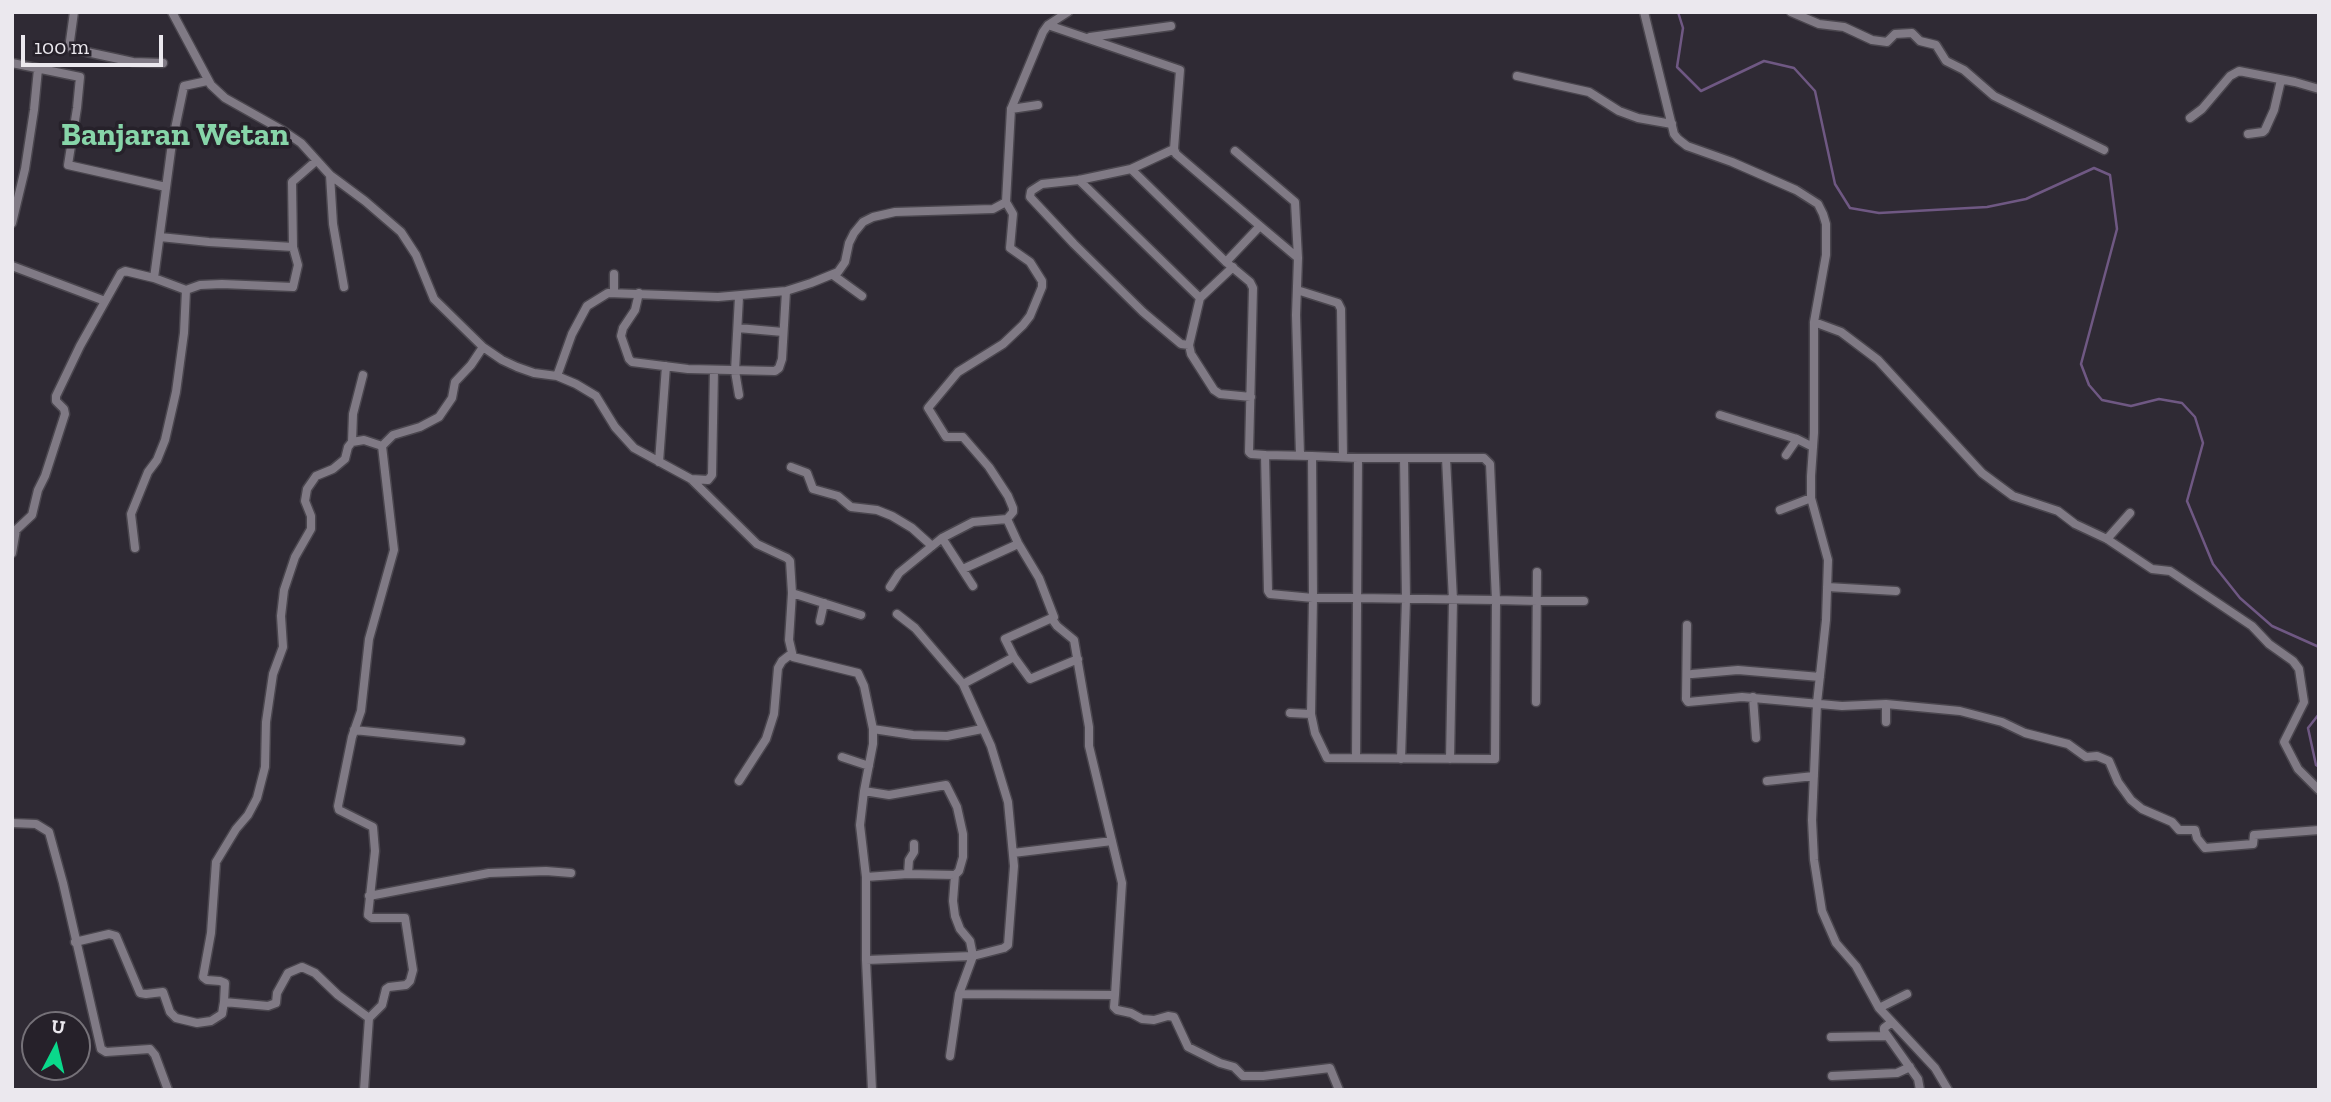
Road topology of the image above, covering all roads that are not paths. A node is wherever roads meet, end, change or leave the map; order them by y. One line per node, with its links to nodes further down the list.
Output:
1 (74, 12): 10 (street)
2 (172, 12): 14 (street)
3 (1068, 12): 6 (street)
4 (1644, 12): 19 (street)
5 (1791, 12): 22 (street)
6 (1048, 25): 8 (street); 17 (street)
7 (1171, 26): 8 (street)
8 (1087, 38): 21 (street)
9 (12, 63): 11 (street)
10 (163, 63)
11 (38, 69): 28 (street); 30 (street)
12 (1517, 76): 19 (street)
13 (2281, 80): 15 (street); 18 (street); 20 (street)
14 (207, 81): 24 (street); 28 (street)
15 (2319, 89)
16 (1038, 105): 17 (street)
17 (1011, 109): 29 (street)
18 (2190, 118)
19 (1672, 124): 50 (street)
20 (2248, 134)
21 (1174, 149): 25 (street); 31 (street)
22 (2104, 150)
23 (1235, 151): 34 (street)
24 (316, 161): 26 (street); 33 (street)
25 (1131, 169): 27 (street); 35 (street)
26 (330, 175): 40 (street); 54 (street)
27 (1079, 180): 48 (street); 53 (street)
28 (166, 187): 32 (street)
29 (1007, 204): 38 (street); 81 (street)
30 (12, 223)
31 (1260, 226): 34 (street); 35 (street)
32 (159, 237): 33 (street); 39 (street)
33 (293, 247): 41 (street)
34 (1298, 258): 42 (street)
35 (1229, 265): 48 (street); 61 (street)
36 (12, 266): 49 (street)
37 (614, 274): 44 (street)
38 (833, 275): 43 (street); 46 (street)
39 (154, 278): 41 (street); 49 (street)
40 (344, 287)
41 (186, 290): 86 (street)
42 (1297, 290): 68 (street); 71 (street)
43 (786, 291): 47 (street); 52 (street)
44 (614, 292): 45 (street); 59 (street)
45 (639, 293): 47 (street); 55 (street)
46 (862, 296)
47 (740, 297): 51 (street)
48 (1200, 298): 53 (street)
49 (105, 302): 87 (street)
50 (1814, 322): 66 (street); 83 (street)
51 (738, 328): 52 (street); 57 (street)
52 (783, 332): 57 (street)
53 (1189, 345): 61 (street)
54 (483, 347): 59 (street); 65 (street)
55 (666, 366): 56 (street); 75 (street)
56 (714, 370): 57 (street); 77 (street)
57 (735, 370): 60 (street)
58 (363, 375): 64 (street)
59 (557, 376): 75 (street)
60 (739, 395)
61 (1251, 397): 67 (street)
62 (1720, 415): 63 (street)
63 (1797, 439): 66 (street); 69 (street)
64 (352, 442): 65 (street); 152 (street)
65 (382, 446): 123 (street)
66 (1813, 447): 78 (street)
67 (1265, 455): 68 (street); 95 (street)
68 (1300, 455): 70 (street)
69 (1786, 455)
70 (1312, 456): 71 (street); 95 (street)
71 (1343, 457): 72 (street)
72 (1358, 458): 73 (street); 96 (street)
73 (1404, 458): 74 (street); 97 (street)
74 (1446, 458): 98 (street); 99 (street)
75 (659, 462): 77 (street)
76 (791, 467): 85 (street)
77 (691, 479): 94 (street)
78 (1811, 498): 79 (street); 92 (street)
79 (1780, 510)
80 (2130, 513): 83 (street)
81 (1007, 519): 82 (street); 84 (street)
82 (942, 538): 85 (street); 88 (street)
83 (2107, 539): 134 (street)
84 (1018, 544): 88 (street); 105 (street)
85 (932, 546): 91 (street)
86 (135, 548)
87 (12, 553)
88 (963, 569): 90 (street)
89 (1537, 572): 100 (street)
90 (973, 586)
91 (890, 587)
92 (1827, 587): 93 (street); 112 (street)
93 (1896, 591)
94 (792, 593): 102 (street); 108 (street)
95 (1313, 598): 96 (street); 119 (street)
96 (1355, 598): 97 (street); 127 (street)
97 (1406, 599): 98 (street); 128 (street)
98 (1453, 600): 99 (street); 129 (street)
99 (1496, 600): 100 (street); 129 (street)
100 (1538, 601): 101 (street); 115 (street)
101 (1584, 601)
102 (824, 603): 104 (street); 106 (street)
103 (897, 614): 113 (street)
104 (861, 615)
105 (1052, 619): 109 (street); 110 (street)
106 (820, 621)
107 (1687, 625): 114 (street)
108 (791, 654): 121 (street); 132 (street)
109 (1014, 657): 110 (street); 113 (street)
110 (1078, 659): 138 (street)
111 (1692, 674): 112 (street)
112 (1820, 677): 116 (street)
113 (962, 684): 122 (street)
114 (1753, 697): 116 (street); 124 (street)
115 (1536, 702)
116 (1817, 703): 117 (street); 131 (street)
117 (1886, 704): 120 (street); 137 (street)
118 (1290, 713): 119 (street)
119 (1311, 713): 127 (street)
120 (1886, 722)
121 (873, 729): 122 (street); 130 (street)
122 (982, 729): 140 (street)
123 (354, 730): 125 (street); 145 (street)
124 (1756, 738)
125 (461, 741)
126 (842, 757): 130 (street)
127 (1356, 758): 128 (street)
128 (1401, 759): 129 (street)
129 (1450, 759)
130 (869, 766): 135 (street)
131 (1814, 776): 133 (street); 153 (street)
132 (739, 780)
133 (1767, 780)
134 (2319, 790)
135 (864, 791): 143 (street); 144 (street)
136 (12, 823): 146 (street)
137 (2319, 830)
138 (1112, 841): 140 (street); 151 (street)
139 (914, 844): 142 (street)
140 (1013, 853): 147 (street)
141 (571, 873): 145 (street)
142 (908, 874): 143 (street); 144 (street)
143 (955, 875): 147 (street)
144 (866, 877): 148 (street)
145 (369, 896): 154 (street)
146 (75, 942): 152 (street); 161 (street)
147 (972, 956): 148 (street); 149 (street)
148 (866, 960): 163 (street)
149 (959, 994): 151 (street); 158 (street)
150 (1907, 994): 153 (street)
151 (1115, 995): 164 (street)
152 (225, 1002): 154 (street)
153 (1879, 1007): 155 (street)
154 (369, 1018): 162 (street)
155 (1892, 1022): 156 (street); 166 (street)
156 (1886, 1036): 157 (street); 159 (street)
157 (1831, 1037)
158 (950, 1056)
159 (1910, 1068): 160 (street); 165 (street)
160 (1832, 1076)
161 (168, 1090)
162 (364, 1090)
163 (872, 1090)
164 (1339, 1090)
165 (1920, 1090)
166 (1948, 1090)

